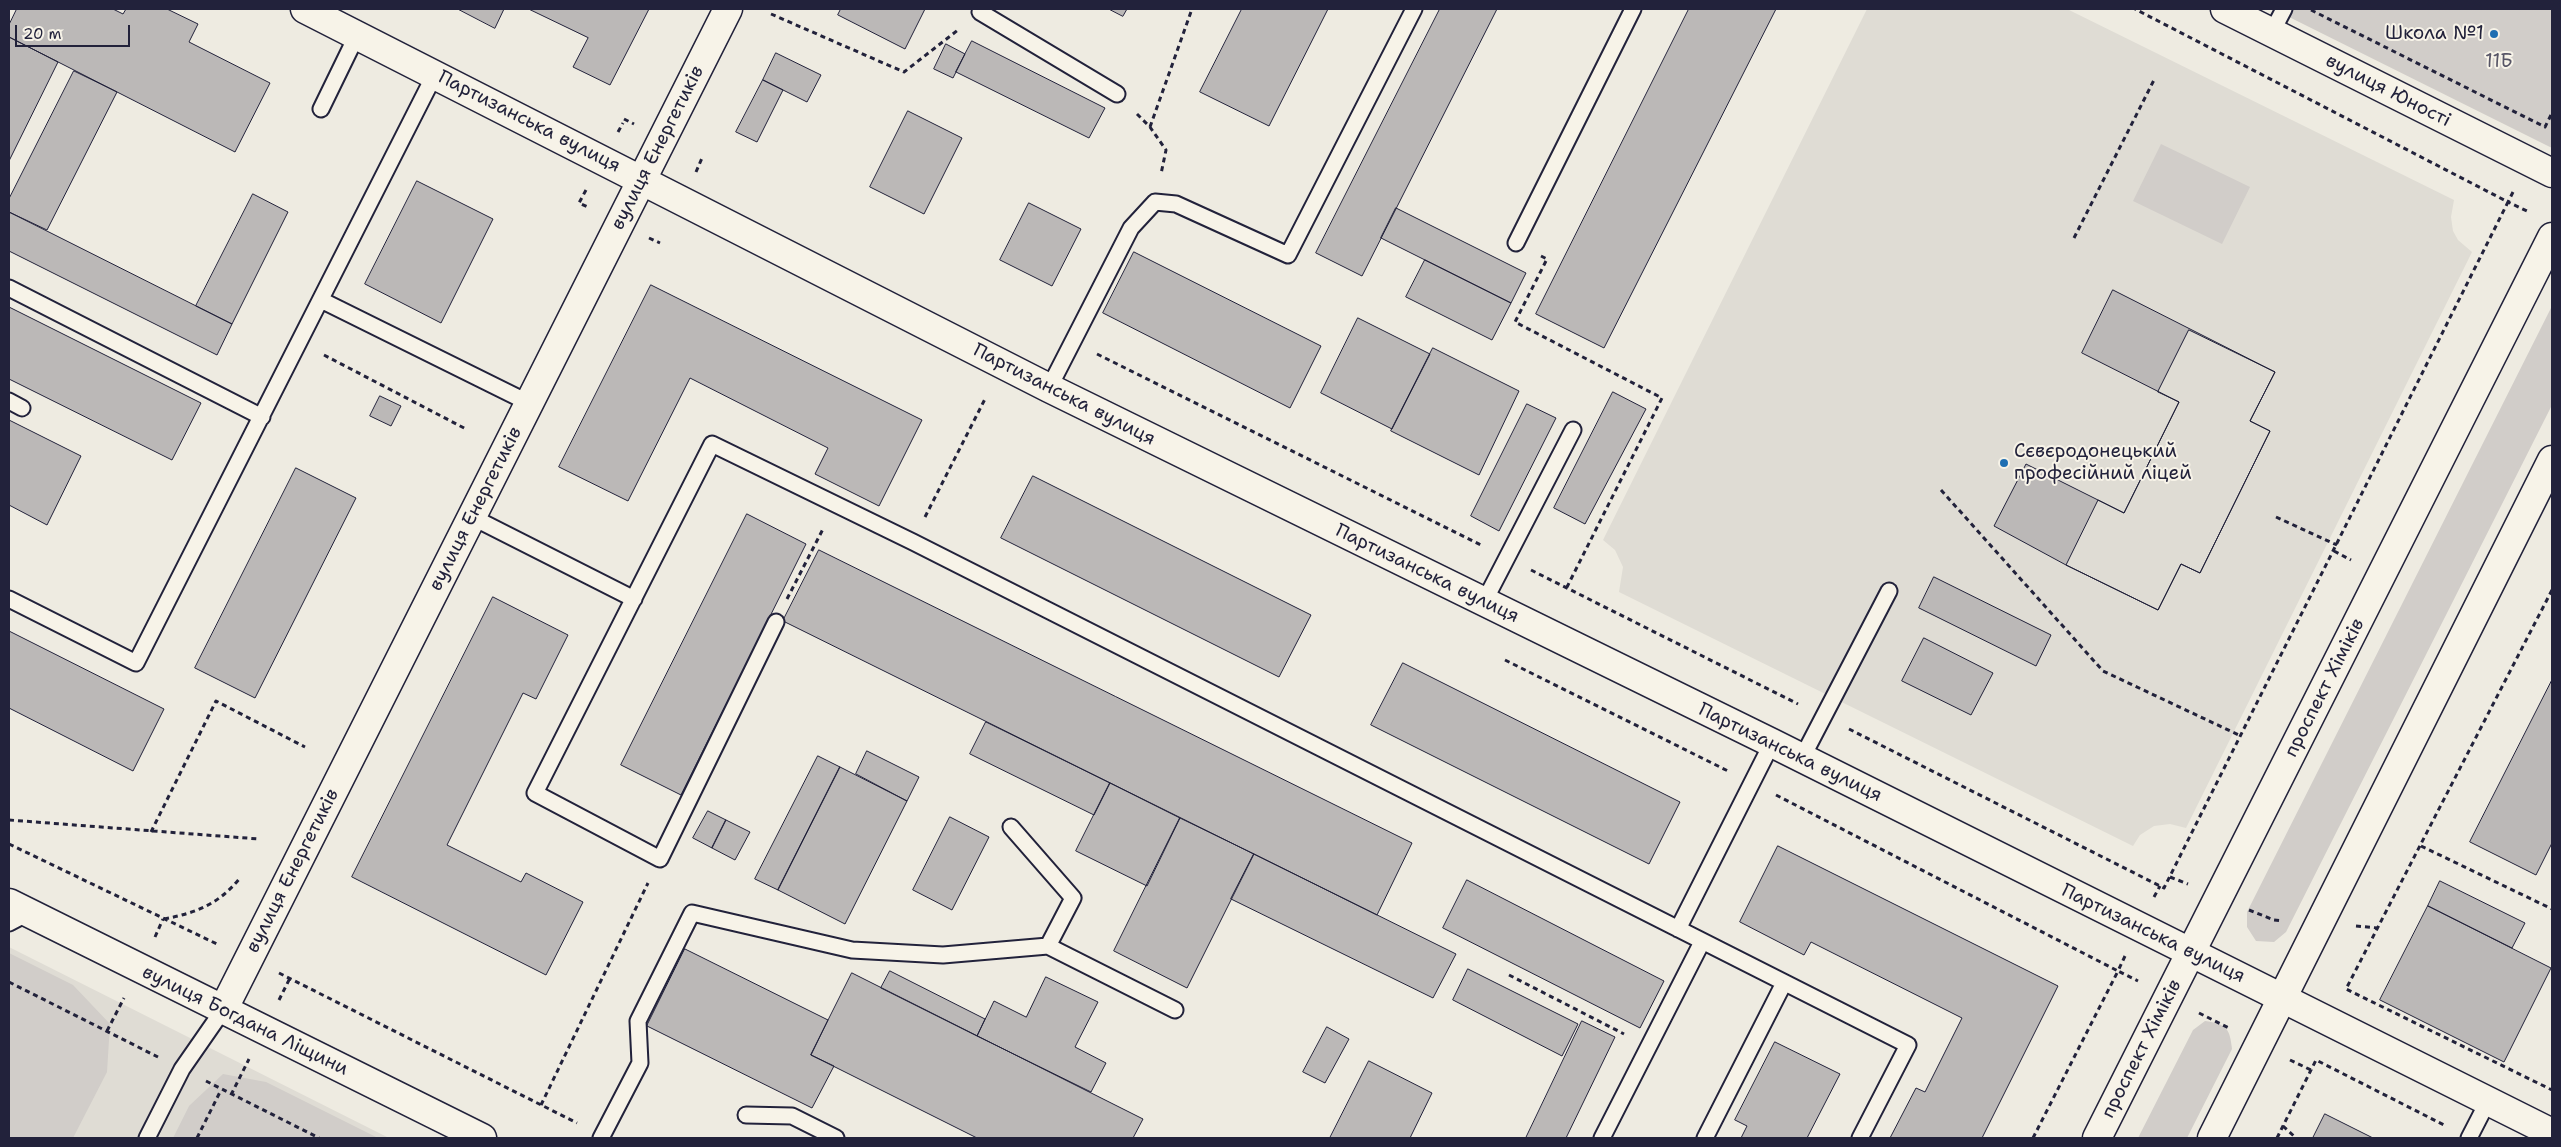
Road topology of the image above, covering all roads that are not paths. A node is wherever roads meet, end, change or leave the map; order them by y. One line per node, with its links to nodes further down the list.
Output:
1 (305, 9): 8 (street, Партизанська вулиця)
2 (728, 9): 13 (street, вулиця Енергетиків)
3 (1414, 9): 18 (lane)
4 (1633, 9): 15 (lane)
5 (2225, 9): 7 (street, вулиця Юності)
6 (981, 10): 10 (lane)
7 (2278, 21): 12 (street, вулиця Юності)
8 (357, 35): 9 (street, Партизанська вулиця); 11 (lane)
9 (435, 74): 13 (street, Партизанська вулиця); 17 (lane)
10 (1117, 94)
11 (321, 109)
12 (2552, 173)
13 (641, 180): 18 (street, Партизанська вулиця); 19 (street, вулиця Енергетиків)
14 (2552, 237): 36 (street, проспект Хіміків)
15 (1516, 243)
16 (9, 288): 20 (lane)
17 (321, 300): 19 (lane); 20 (lane)
18 (1049, 388): 27 (street, Партизанська вулиця)
19 (529, 403): 23 (street, вулиця Енергетиків)
20 (262, 417): 26 (lane)
21 (1573, 430): 27 (lane)
22 (2552, 460): 38 (street)
23 (472, 517): 25 (lane); 39 (street, вулиця Енергетиків)
24 (1889, 591): 30 (lane)
25 (634, 598): 28 (lane); 33 (lane)
26 (9, 599)
27 (1484, 602): 29 (street, Партизанська вулиця)
28 (776, 622)
29 (1772, 743): 30 (street, Партизанська вулиця); 33 (lane)
30 (1802, 758): 36 (street, Партизанська вулиця)
31 (1011, 827): 35 (lane)
32 (15, 913): 39 (street, вулиця Богдана Ліщини)
33 (1678, 929): 34 (lane)
34 (1702, 942): 37 (lane); 48 (lane)
35 (1048, 946): 40 (lane); 44 (lane)
36 (2191, 953): 38 (street, Партизанська вулиця); 51 (street, проспект Хіміків)
37 (1784, 983): 49 (lane); 50 (lane)
38 (2282, 998): 41 (street, Партизанська вулиця); 52 (street)
39 (223, 1010): 45 (lane); 46 (street, вулиця Богдана Ліщини)
40 (1175, 1010)
41 (2488, 1101): 43 (street, Партизанська вулиця); 53 (lane)
42 (746, 1115): 47 (lane)
43 (2552, 1133)
44 (602, 1137)
45 (147, 1138)
46 (482, 1138)
47 (836, 1138)
48 (1602, 1138)
49 (1705, 1138)
50 (1860, 1138)
51 (2097, 1138)
52 (2212, 1138)
53 (2469, 1138)

